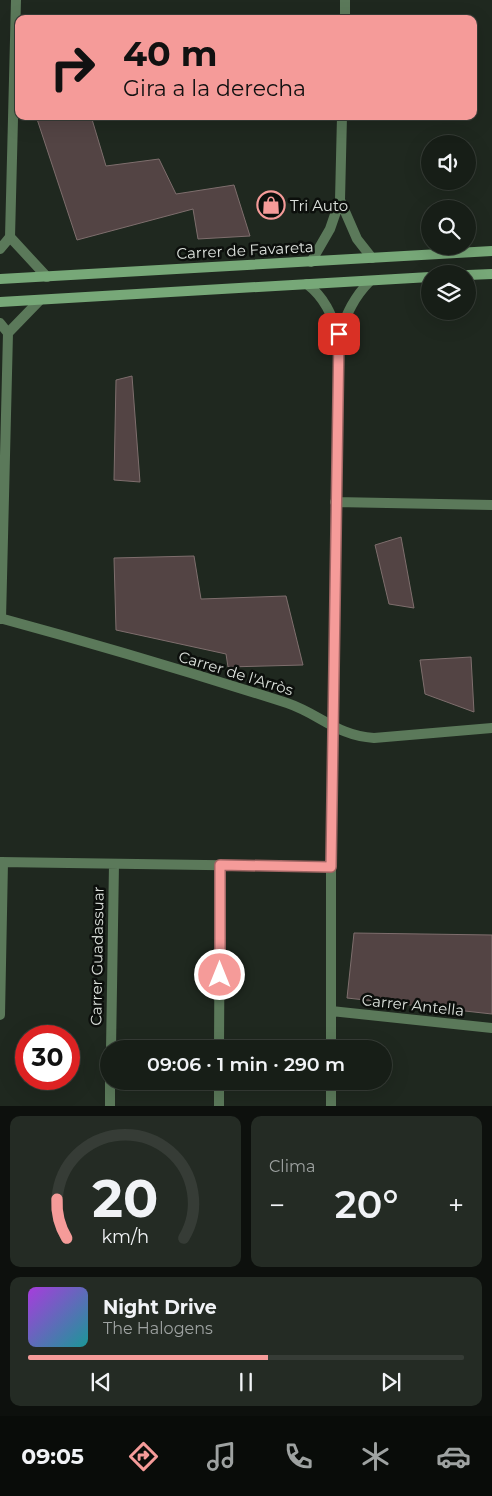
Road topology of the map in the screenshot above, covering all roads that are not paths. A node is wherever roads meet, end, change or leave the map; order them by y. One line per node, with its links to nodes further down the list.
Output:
1 (16, 0): 3 (street)
2 (346, 0): 4 (street)
3 (16, 15)
4 (345, 15)
5 (15, 40): 8 (street)
6 (342, 120): 7 (street)
7 (340, 200): 11 (street); 12 (street)
8 (10, 237): 9 (street); 15 (street)
9 (0, 249)
10 (492, 251): 11 (street, Carrer de Favareta)
11 (372, 258): 12 (street, Carrer de Favareta)
12 (310, 262): 15 (street, Carrer de Favareta)
13 (492, 274): 14 (street)
14 (476, 275)
15 (47, 277): 17 (street, Carrer de Favareta)
16 (421, 278): 18 (street)
17 (0, 279)
18 (370, 281): 19 (street); 24 (street)
19 (307, 284): 20 (street); 24 (street)
20 (40, 300): 21 (street); 23 (street)
21 (0, 302)
22 (0, 323): 23 (street)
23 (8, 333): 27 (street)
24 (339, 334): 25 (street)
25 (335, 502): 26 (street); 28 (street)
26 (492, 505)
27 (1, 619): 28 (street, Carrer de l'Arròs)
28 (334, 727): 29 (street, Carrer de l'Arròs); 33 (street)
29 (492, 728)
30 (1, 862): 31 (street); 35 (street)
31 (114, 864): 32 (street); 37 (street, Carrer Guadassuar)
32 (220, 865): 33 (street); 38 (street)
33 (331, 867): 34 (street)
34 (331, 1011): 36 (street, Carrer Antella); 39 (street)
35 (0, 1015)
36 (492, 1028)
37 (111, 1040)
38 (219, 1040)
39 (331, 1040)
40 (110, 1090): 43 (street)
41 (219, 1090): 44 (street)
42 (331, 1090): 45 (street)
43 (110, 1106)
44 (219, 1106)
45 (331, 1106)

